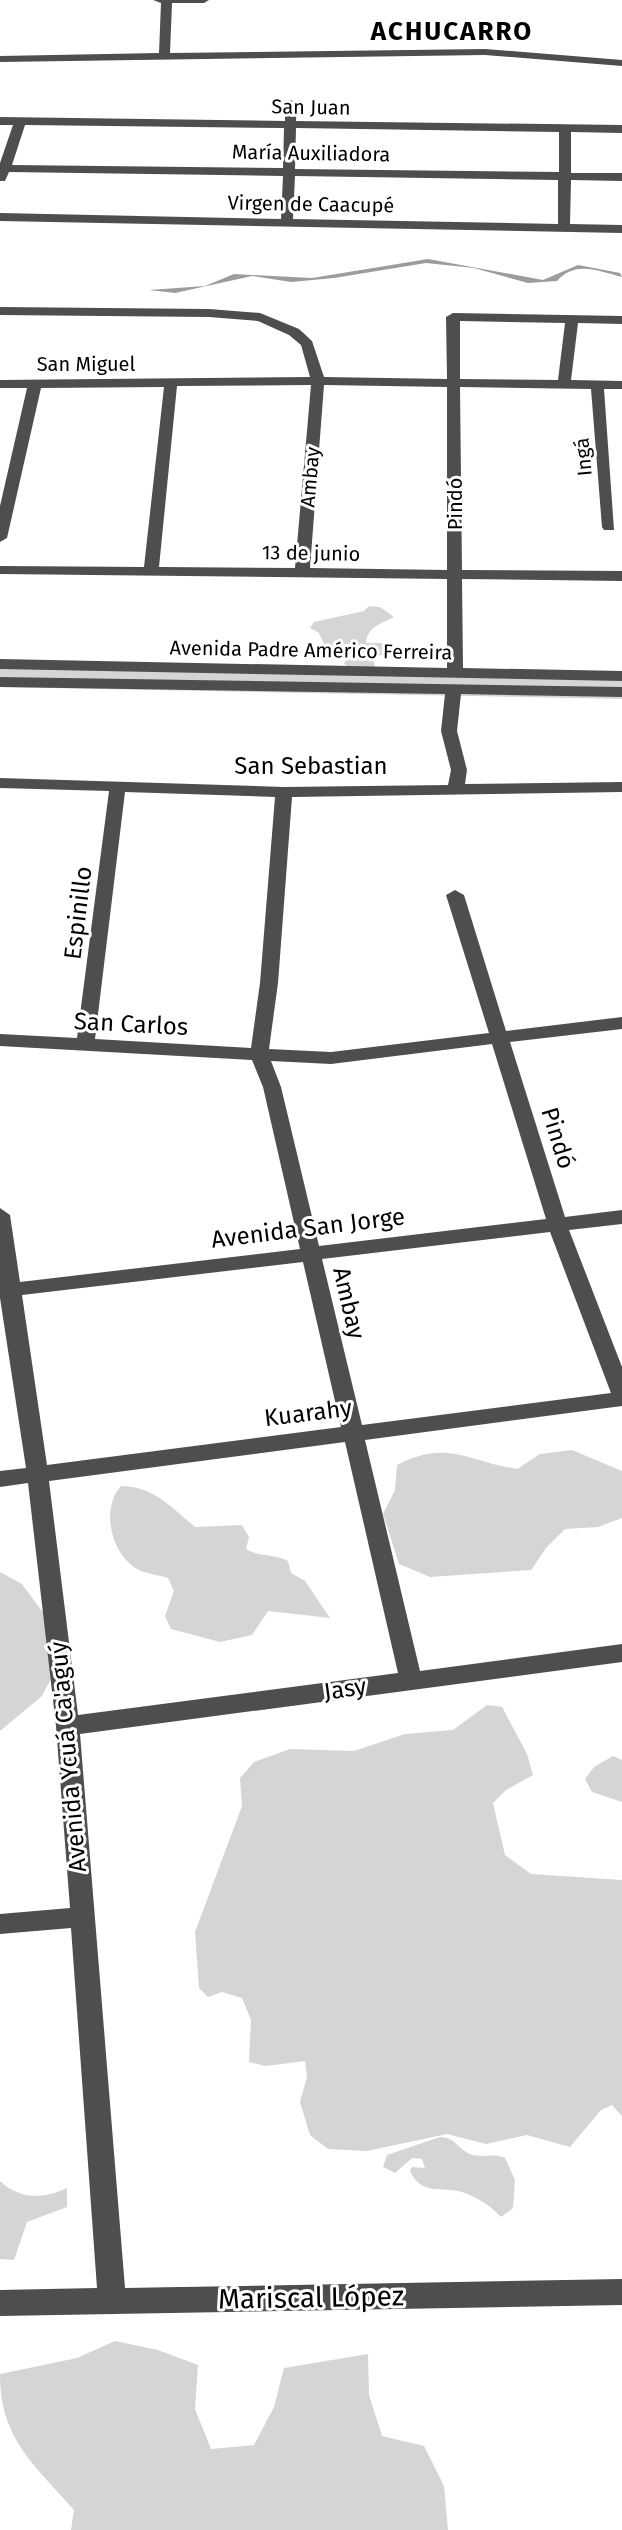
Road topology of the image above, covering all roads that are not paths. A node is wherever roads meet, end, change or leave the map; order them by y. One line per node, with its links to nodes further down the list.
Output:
1 (204, 0): 2 (street)
2 (163, 1): 3 (street)
3 (164, 57): 4 (street); 5 (street)
4 (0, 59)
5 (622, 63)
6 (291, 103): 9 (street)
7 (0, 121): 8 (street, San Juan)
8 (20, 121): 9 (street, San Juan); 12 (street)
9 (289, 125): 10 (street, San Juan); 13 (street)
10 (565, 128): 11 (street, San Juan); 14 (street)
11 (622, 129)
12 (3, 168): 13 (street, María Auxiliadora); 16 (street)
13 (289, 172): 14 (street, María Auxiliadora); 18 (street)
14 (564, 176): 15 (street, María Auxiliadora); 19 (street)
15 (622, 177)
16 (0, 182)
17 (0, 217): 18 (street, Virgen de Caacupé)
18 (287, 224): 19 (street, Virgen de Caacupé)
19 (564, 228): 20 (street, Virgen de Caacupé)
20 (622, 229)
21 (0, 311): 24 (street)
22 (572, 319): 23 (street); 26 (street, Pindó); 29 (street)
23 (622, 320)
24 (318, 381): 25 (street, San Miguel); 26 (street, San Miguel); 36 (street, Ambay)
25 (171, 383): 28 (street, San Miguel); 35 (street)
26 (455, 383): 29 (street, San Miguel); 38 (street, Pindó)
27 (0, 384): 28 (street, San Miguel)
28 (35, 384): 33 (street)
29 (564, 384): 30 (street, San Miguel)
30 (597, 384): 31 (street, San Miguel); 32 (street, Ingá)
31 (622, 385)
32 (609, 527)
33 (0, 538)
34 (0, 570): 35 (street, 13 de junio)
35 (151, 571): 36 (street, 13 de junio)
36 (302, 573): 38 (street, 13 de junio)
37 (622, 576): 38 (street, 13 de junio)
38 (455, 577): 41 (street, Pindó)
39 (0, 664): 41 (street, Avenida Padre Américo Ferreira)
40 (622, 676): 41 (street, Avenida Padre Américo Ferreira)
41 (454, 681): 42 (street, Avenida Padre Américo Ferreira); 43 (street, Avenida Padre Américo Ferreira); 47 (street, Pindó)
42 (0, 682)
43 (622, 692)
44 (0, 783): 45 (street, San Sebastian)
45 (118, 785): 48 (street, San Sebastian); 53 (street, Espinillo)
46 (622, 787): 47 (street, San Sebastian)
47 (456, 789): 48 (street, San Sebastian)
48 (284, 792): 54 (street, Ambay)
49 (455, 895): 51 (street, Pindó)
50 (622, 1023): 51 (street, San Carlos)
51 (500, 1038): 54 (street, San Carlos); 57 (street, Pindó)
52 (0, 1040): 53 (street, San Carlos)
53 (85, 1047): 54 (street, San Carlos)
54 (259, 1054): 58 (street, Ambay)
55 (0, 1215): 59 (street, Avenida Ycuá Ca'aguý)
56 (622, 1217): 57 (street, Avenida San Jorge)
57 (557, 1224): 58 (street, Avenida San Jorge); 60 (street, Pindó)
58 (311, 1253): 59 (street, Avenida San Jorge); 61 (street, Ambay)
59 (5, 1291): 62 (street, Avenida Ycuá Ca'aguý)
60 (622, 1396): 61 (street, Kuarahy)
61 (352, 1434): 62 (street, Kuarahy); 65 (street, Ambay)
62 (38, 1475): 63 (street, Kuarahy); 66 (street, Avenida Ycuá Ca'aguý)
63 (0, 1479)
64 (622, 1653): 65 (street, Jasy)
65 (411, 1680): 66 (street, Jasy)
66 (68, 1726): 67 (street, Avenida Ycuá Ca'aguý)
67 (82, 1917): 68 (street); 70 (street, Avenida Ycuá Ca'aguý)
68 (0, 1924)
69 (622, 2292): 70 (street, Mariscal López)
70 (112, 2301): 71 (street, Mariscal López)
71 (0, 2303)

